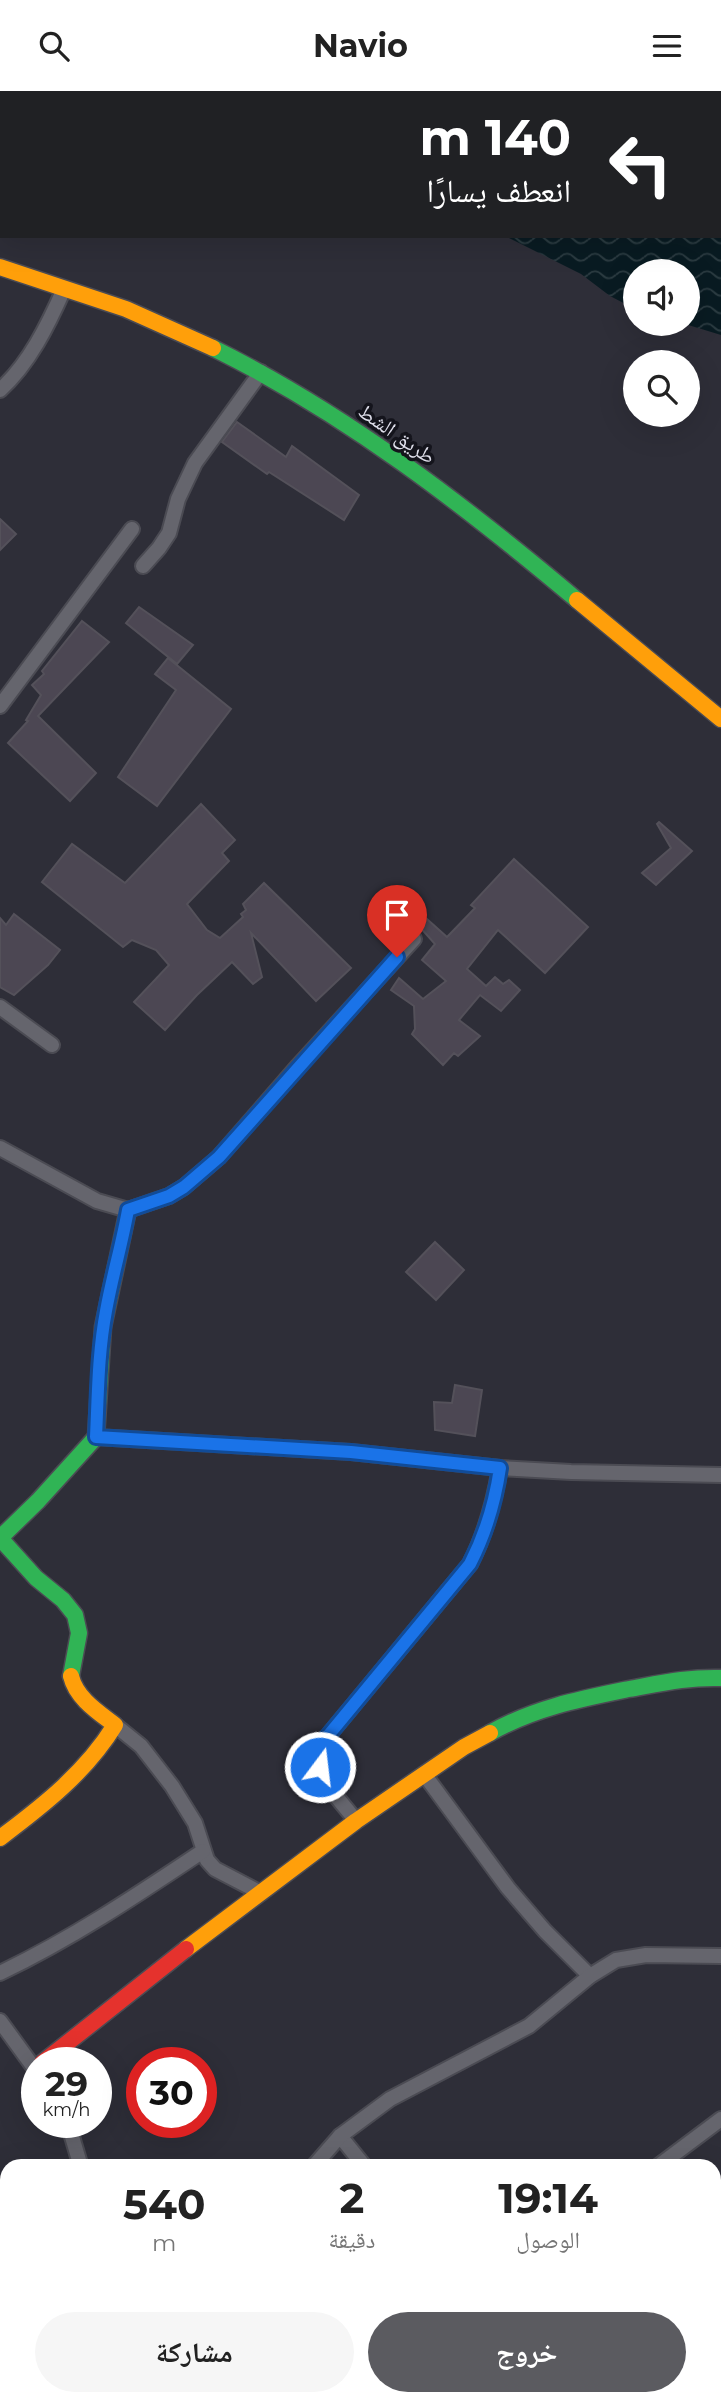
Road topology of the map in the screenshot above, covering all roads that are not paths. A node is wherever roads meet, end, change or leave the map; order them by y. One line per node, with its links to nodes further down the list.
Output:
1 (0, 267): 2 (street, طريق الشط)
2 (64, 289): 3 (street, طريق الشط); 4 (street)
3 (261, 372): 6 (street); 8 (street, طريق الشط)
4 (0, 390)
5 (132, 529): 7 (street)
6 (143, 566)
7 (0, 706)
8 (721, 719)
9 (414, 939): 13 (street)
10 (0, 1007): 11 (street)
11 (52, 1045)
12 (0, 1147): 13 (street)
13 (128, 1210): 14 (street)
14 (96, 1437): 15 (street); 18 (street)
15 (500, 1468): 16 (street); 20 (street)
16 (721, 1475)
17 (721, 1678): 19 (street)
18 (115, 1725): 21 (street); 22 (street)
19 (424, 1774): 20 (street); 26 (street)
20 (356, 1821): 23 (street)
21 (0, 1838)
22 (203, 1851): 23 (street); 25 (street)
23 (261, 1893): 29 (street)
24 (721, 1956): 26 (street)
25 (0, 1973)
26 (590, 1976): 31 (street)
27 (0, 2021): 28 (street)
28 (21, 2047)
29 (65, 2047)
30 (721, 2119): 36 (street)
31 (340, 2136): 34 (street); 35 (street)
32 (73, 2138): 33 (street)
33 (79, 2159)
34 (320, 2159)
35 (359, 2159)
36 (668, 2159)

